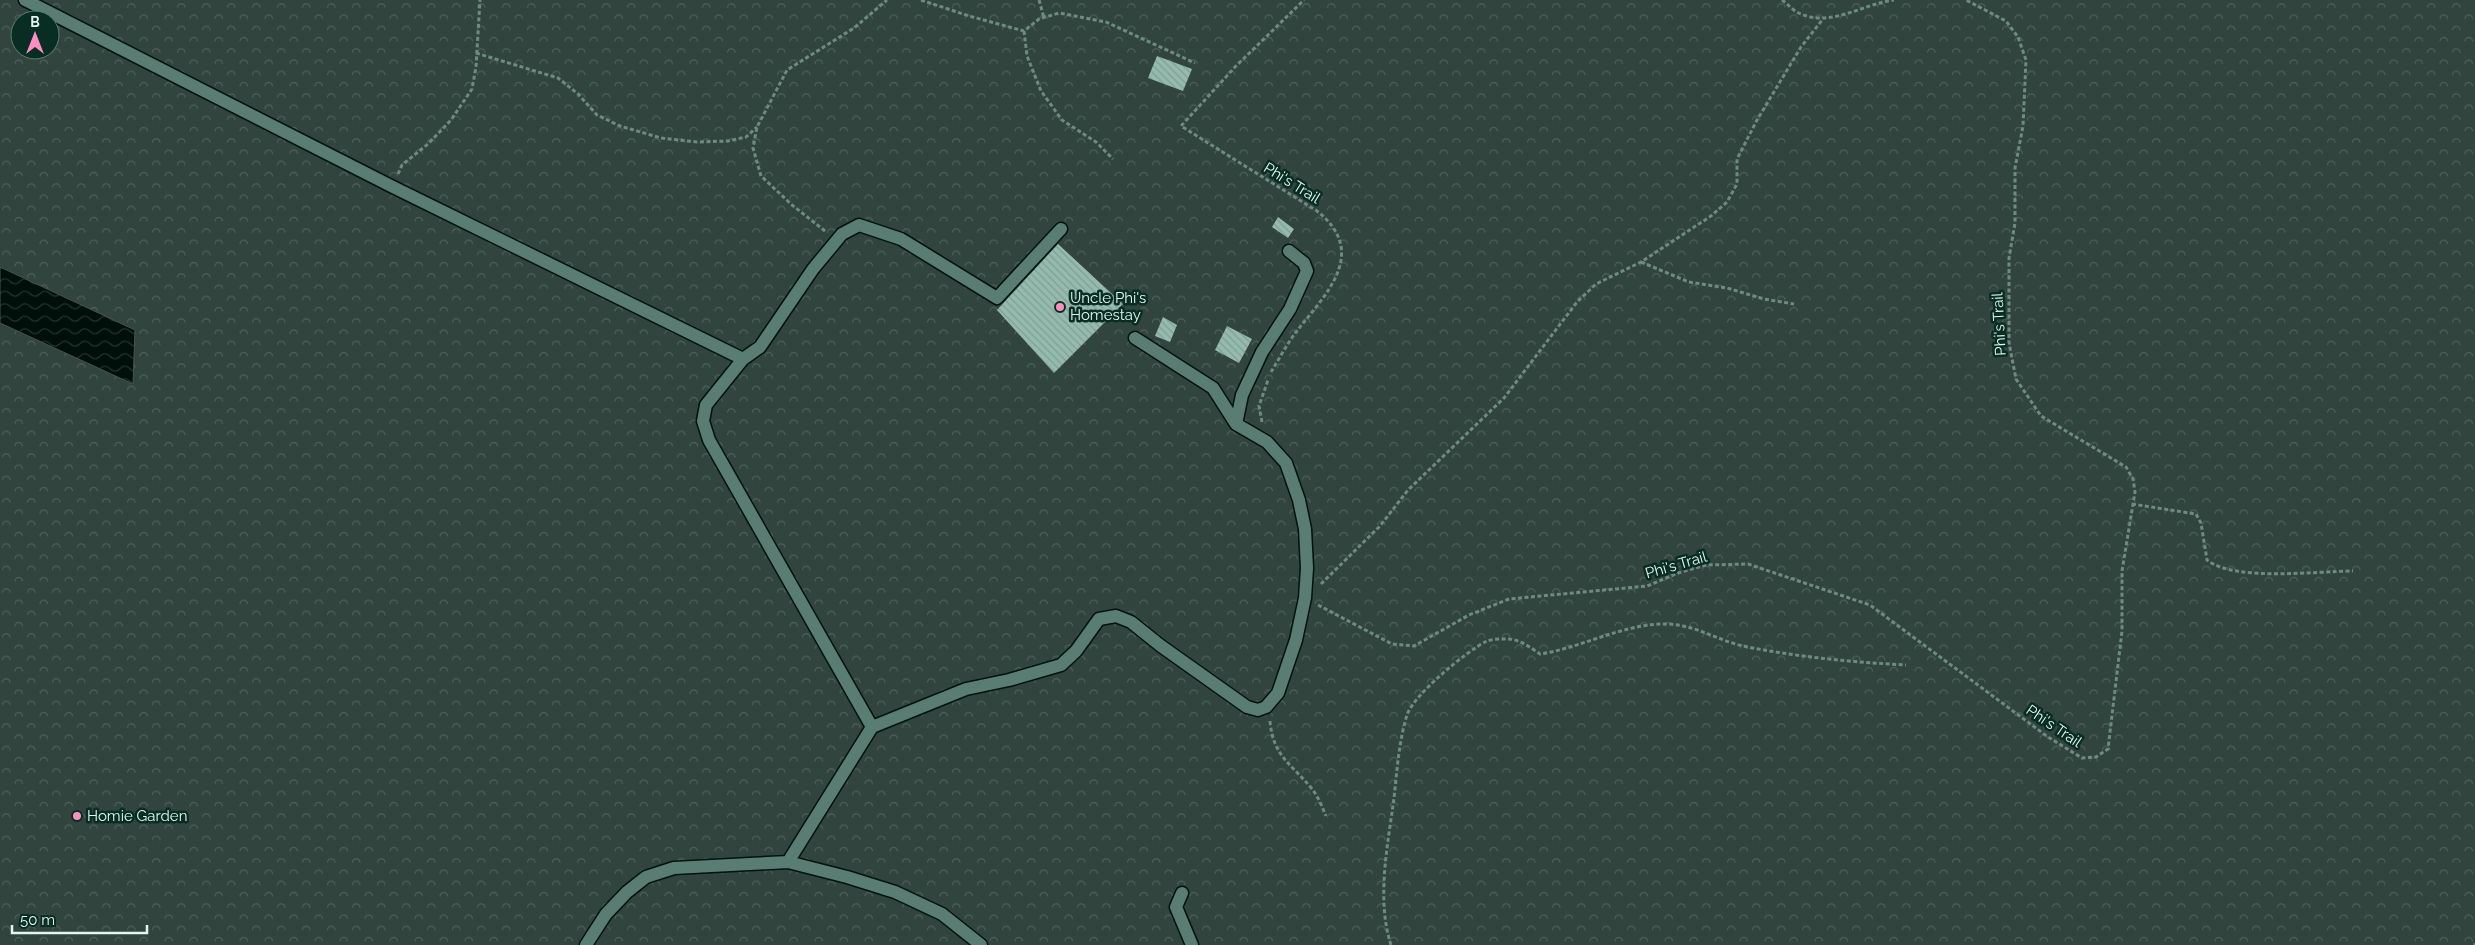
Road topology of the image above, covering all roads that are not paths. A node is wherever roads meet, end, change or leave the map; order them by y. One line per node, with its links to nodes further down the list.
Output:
1 (25, 0): 5 (street)
2 (1060, 229): 5 (street)
3 (1289, 251): 6 (street)
4 (1135, 338): 6 (street)
5 (743, 359): 7 (street)
6 (1236, 424): 7 (street)
7 (872, 727): 8 (street)
8 (788, 862): 10 (street); 11 (street)
9 (1182, 893): 12 (street)
10 (586, 945)
11 (981, 945)
12 (1192, 945)

